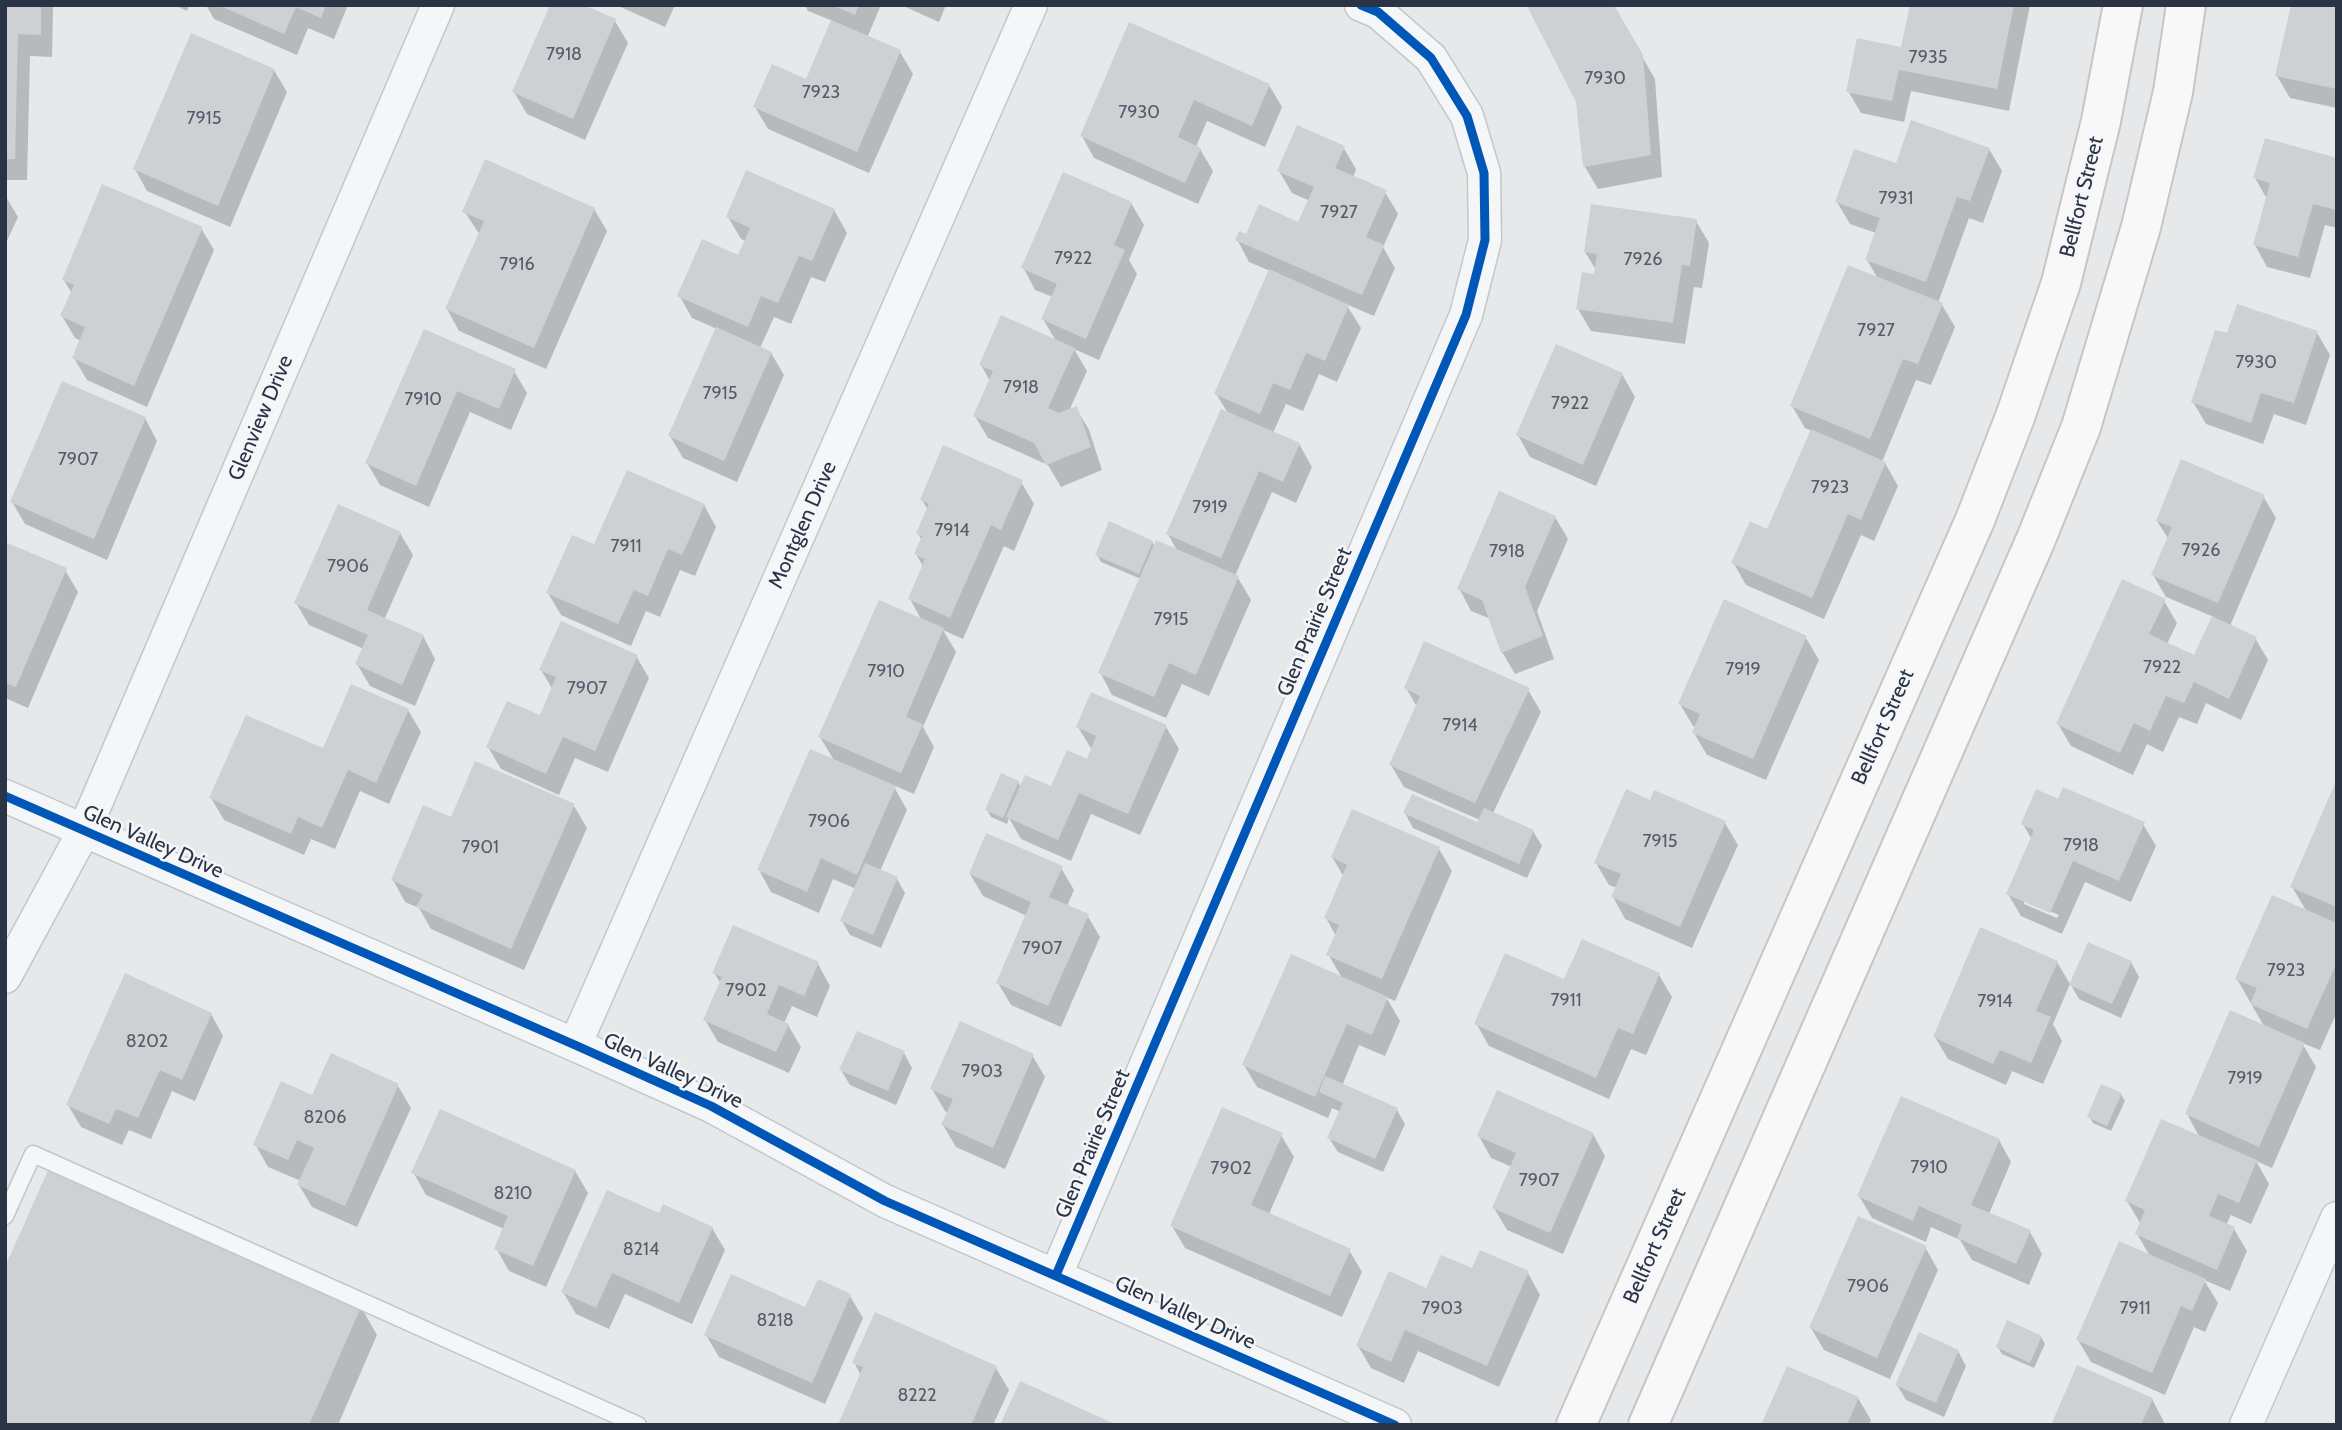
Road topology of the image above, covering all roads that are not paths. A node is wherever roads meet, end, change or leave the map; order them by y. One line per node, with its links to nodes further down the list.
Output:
1 (438, 5): 7 (street, Glenview Drive)
2 (1031, 5): 9 (street, Montglen Drive)
3 (1361, 5): 12 (street, Glen Prairie Street)
4 (2123, 5): 15 (main road, Bellfort Street)
5 (2186, 5): 16 (main road)
6 (5, 796): 7 (street, Glen Valley Drive)
7 (84, 831): 8 (street, Glenview Drive); 9 (street, Glen Valley Drive)
8 (5, 977)
9 (575, 1045): 12 (street, Glen Valley Drive)
10 (5, 1216): 13 (lane)
11 (2337, 1218): 17 (street)
12 (1056, 1275): 14 (street, Glen Valley Drive)
13 (638, 1425)
14 (1395, 1425)
15 (1576, 1425)
16 (1648, 1425)
17 (2246, 1425)

